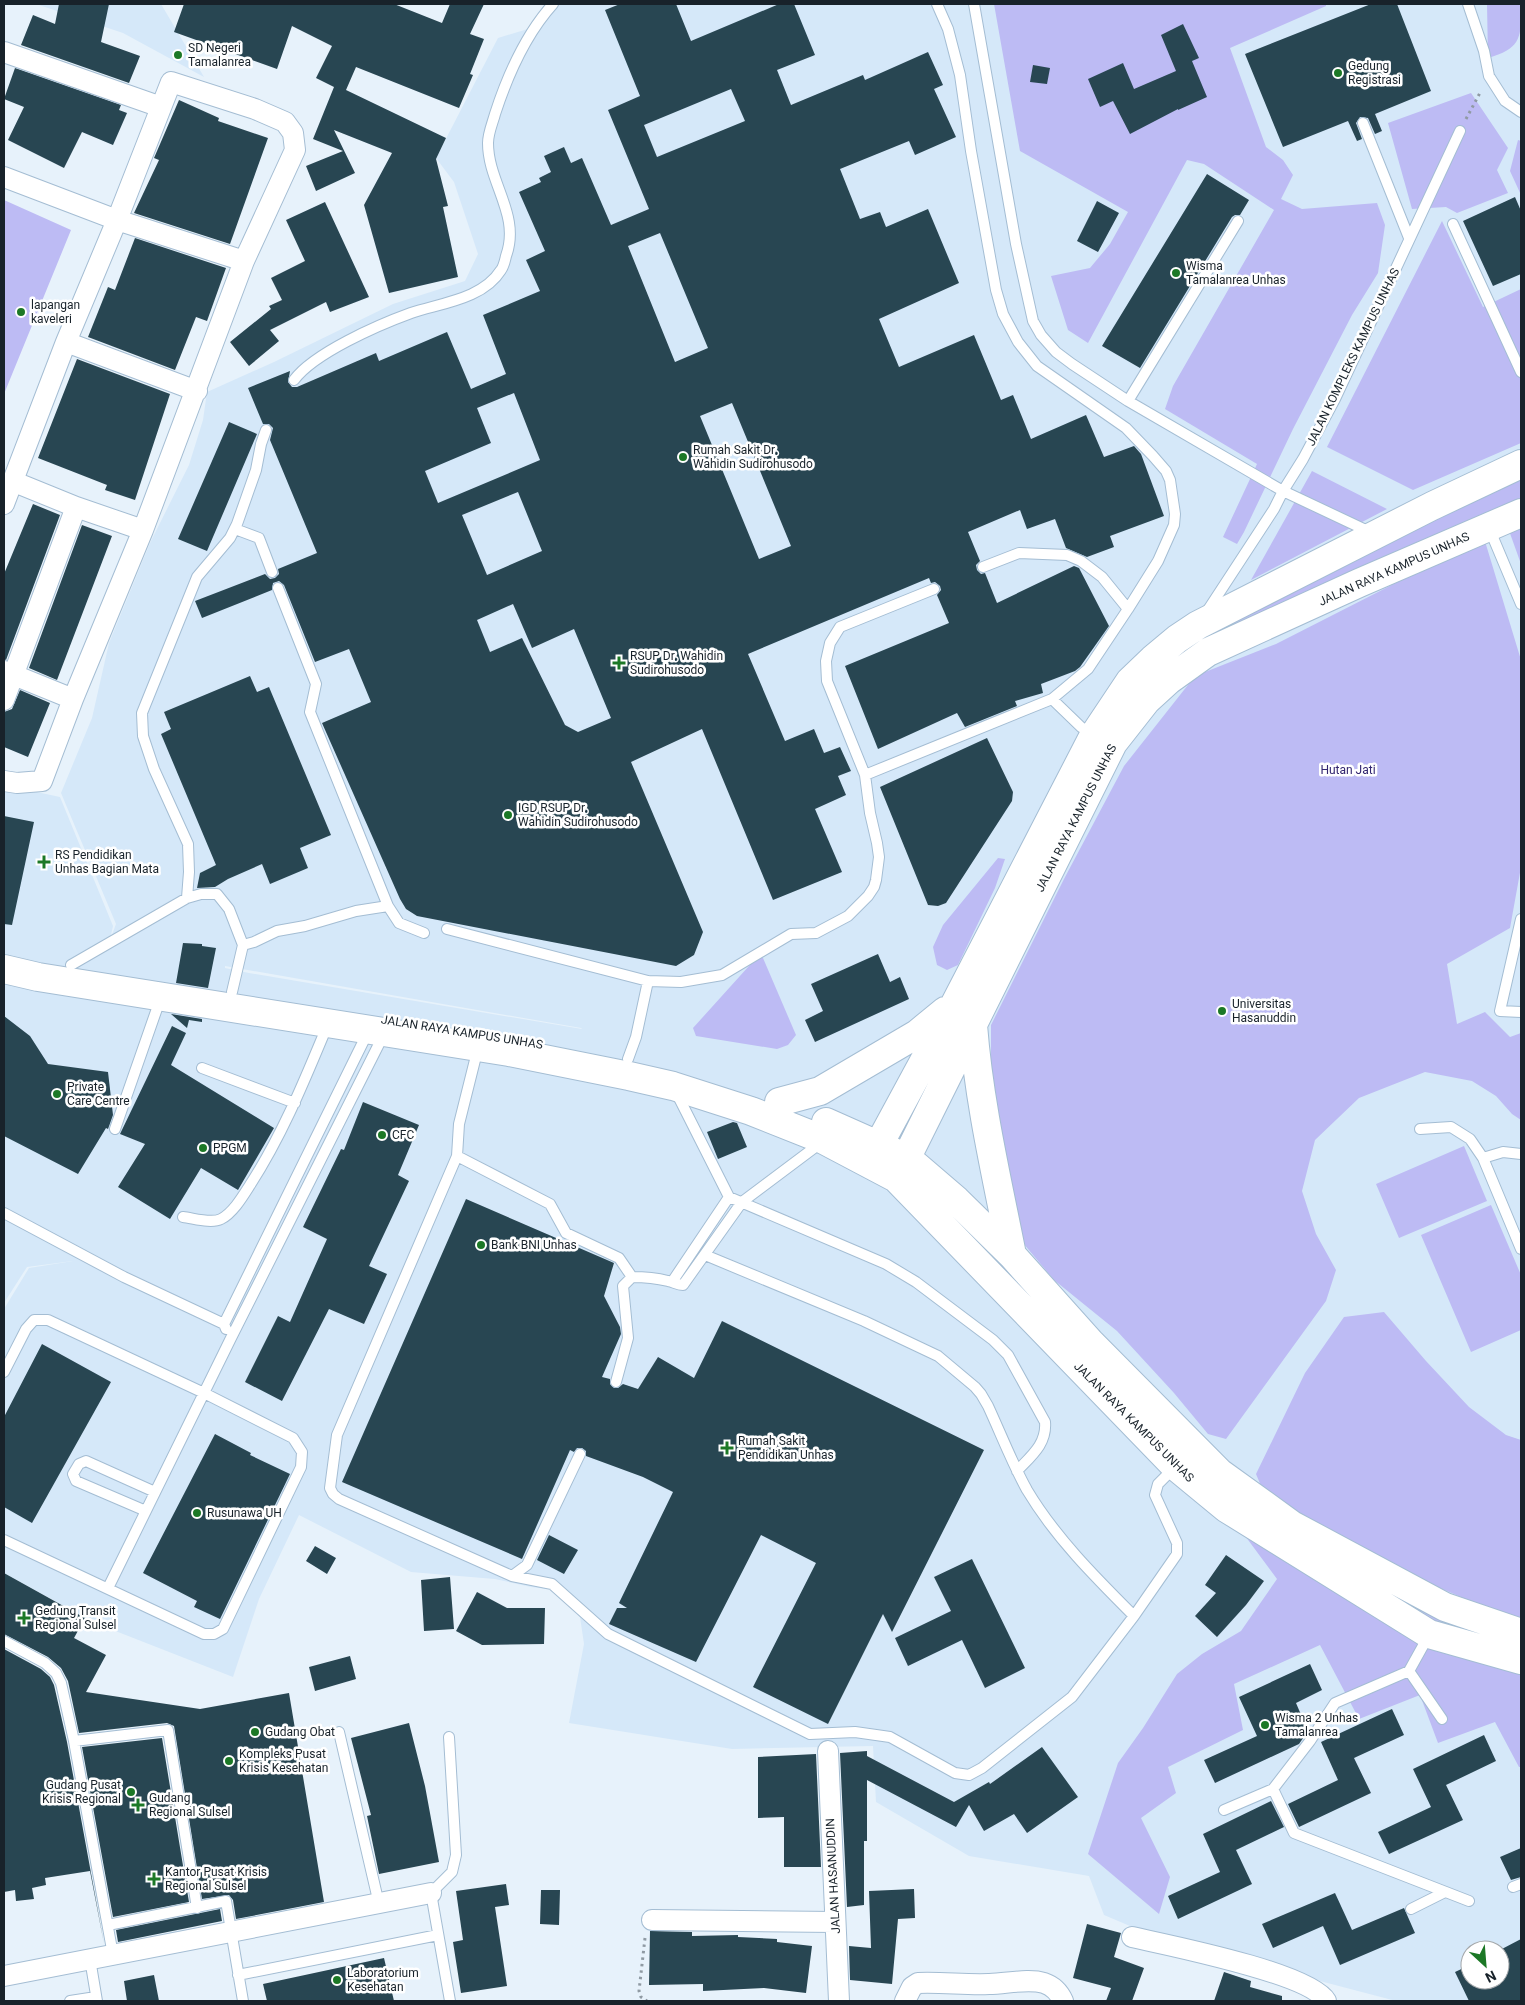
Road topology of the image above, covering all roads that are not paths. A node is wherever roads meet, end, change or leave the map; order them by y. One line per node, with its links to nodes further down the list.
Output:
1 (553, 4): 18 (lane)
2 (936, 4): 37 (lane)
3 (974, 4): 20 (lane)
4 (1468, 4): 7 (lane)
5 (4, 52): 6 (street)
6 (161, 107): 11 (street); 15 (street)
7 (1521, 112)
8 (1363, 123): 14 (lane)
9 (1460, 131): 14 (lane, JALAN KOMPLEKS KAMPUS UNHAS)
10 (4, 177): 11 (street)
11 (117, 220): 15 (street); 16 (street)
12 (1238, 221): 20 (lane)
13 (1453, 224): 17 (lane)
14 (1410, 238): 24 (lane, JALAN KOMPLEKS KAMPUS UNHAS)
15 (244, 261): 19 (street)
16 (66, 342): 19 (street); 23 (street)
17 (1521, 372)
18 (294, 380)
19 (197, 391): 30 (street)
20 (1128, 401): 24 (lane)
21 (266, 430): 29 (lane)
22 (1521, 464): 31 (street, JALAN RAYA KAMPUS UNHAS)
23 (12, 482): 25 (street); 26 (street)
24 (1283, 491): 31 (lane); 38 (lane, JALAN KOMPLEKS KAMPUS UNHAS)
25 (4, 504)
26 (76, 507): 30 (street); 39 (street)
27 (1521, 513): 28 (street, JALAN RAYA KAMPUS UNHAS)
28 (1489, 527): 36 (lane); 62 (street, JALAN RAYA KAMPUS UNHAS)
29 (234, 529): 33 (lane); 46 (lane)
30 (143, 530): 40 (street)
31 (1376, 535): 38 (street, JALAN RAYA KAMPUS UNHAS)
32 (983, 568): 37 (lane)
33 (272, 572)
34 (278, 588): 47 (lane)
35 (934, 589): 44 (lane)
36 (1521, 604)
37 (1128, 609): 41 (lane)
38 (1198, 625): 43 (street, JALAN RAYA KAMPUS UNHAS)
39 (9, 672): 40 (street); 42 (street)
40 (73, 698): 45 (street)
41 (1052, 699): 43 (lane); 44 (lane)
42 (4, 700)
43 (1094, 734): 59 (street, JALAN RAYA KAMPUS UNHAS)
44 (865, 775): 56 (lane)
45 (4, 781)
46 (187, 898): 51 (lane); 53 (lane)
47 (388, 906): 50 (lane); 51 (lane)
48 (1521, 919): 60 (lane)
49 (447, 928): 56 (lane)
50 (424, 934)
51 (243, 945): 57 (lane)
52 (4, 950): 54 (street, JALAN RAYA KAMPUS UNHAS)
53 (71, 965): 54 (street, JALAN RAYA KAMPUS UNHAS); 57 (street, JALAN RAYA KAMPUS UNHAS)
54 (41, 968): 55 (street, JALAN RAYA KAMPUS UNHAS); 58 (street, JALAN RAYA KAMPUS UNHAS)
55 (4, 969)
56 (648, 981): 65 (lane)
57 (232, 992): 61 (street, JALAN RAYA KAMPUS UNHAS)
58 (162, 996): 61 (street, JALAN RAYA KAMPUS UNHAS); 70 (lane)
59 (956, 1002): 68 (street); 73 (street, JALAN RAYA KAMPUS UNHAS)
60 (1521, 1010)
61 (330, 1017): 63 (street, JALAN RAYA KAMPUS UNHAS); 69 (lane)
62 (973, 1024): 77 (street, JALAN RAYA KAMPUS UNHAS); 84 (street)
63 (378, 1025): 64 (street, JALAN RAYA KAMPUS UNHAS); 65 (street, JALAN RAYA KAMPUS UNHAS); 87 (lane); 88 (lane)
64 (479, 1047): 65 (street, JALAN RAYA KAMPUS UNHAS); 75 (lane)
65 (636, 1066): 67 (street, JALAN RAYA KAMPUS UNHAS); 68 (street, JALAN RAYA KAMPUS UNHAS)
66 (202, 1068): 69 (lane)
67 (673, 1086): 72 (street, JALAN RAYA KAMPUS UNHAS); 78 (lane)
68 (779, 1102): 73 (street, JALAN RAYA KAMPUS UNHAS)
69 (295, 1103): 81 (lane)
70 (115, 1129)
71 (1420, 1129): 76 (lane)
72 (824, 1140): 73 (street, JALAN RAYA KAMPUS UNHAS); 79 (lane)
73 (873, 1154): 77 (street, JALAN RAYA KAMPUS UNHAS)
74 (1521, 1154): 76 (lane)
75 (457, 1156): 85 (lane); 98 (lane)
76 (1483, 1158): 82 (lane)
77 (901, 1168): 84 (street, JALAN RAYA KAMPUS UNHAS); 93 (street, JALAN RAYA KAMPUS UNHAS)
78 (729, 1197): 79 (lane); 86 (lane)
79 (742, 1202): 83 (lane); 94 (lane)
80 (4, 1213): 87 (lane)
81 (183, 1217)
82 (1521, 1249)
83 (705, 1255): 86 (lane); 94 (lane)
84 (1012, 1255): 93 (street, JALAN RAYA KAMPUS UNHAS)
85 (632, 1277): 86 (lane); 90 (lane)
86 (672, 1282)
87 (224, 1324): 88 (lane)
88 (231, 1338): 91 (lane)
89 (4, 1372): 91 (lane)
90 (616, 1382)
91 (204, 1393): 95 (lane); 99 (lane)
92 (580, 1454): 98 (lane)
93 (1177, 1467): 100 (lane); 101 (street, JALAN RAYA KAMPUS UNHAS); 102 (street, JALAN RAYA KAMPUS UNHAS)
94 (1017, 1471): 100 (lane)
95 (155, 1492): 96 (lane); 96 (lane)
96 (146, 1511): 99 (lane)
97 (4, 1540): 99 (lane)
98 (512, 1576): 100 (lane)
99 (108, 1588)
100 (1134, 1616)
101 (1521, 1633)
102 (1429, 1634): 104 (street, JALAN RAYA KAMPUS UNHAS); 105 (lane)
103 (4, 1641): 109 (lane)
104 (1521, 1660)
105 (1409, 1671): 106 (lane); 111 (lane)
106 (1442, 1719)
107 (339, 1732): 116 (lane)
108 (449, 1737): 114 (lane)
109 (74, 1741): 117 (lane); 121 (lane)
110 (828, 1751): 120 (street, JALAN HASANUDDIN)
111 (1273, 1789): 112 (lane); 113 (lane)
112 (1224, 1810)
113 (1445, 1892): 115 (lane); 118 (lane)
114 (431, 1893): 116 (street); 123 (lane)
115 (1469, 1901)
116 (380, 1904): 122 (street)
117 (196, 1908): 121 (lane); 122 (lane)
118 (1410, 1909)
119 (652, 1920): 120 (street)
120 (835, 1922): 133 (street, JALAN HASANUDDIN)
121 (108, 1925): 125 (lane)
122 (231, 1932): 125 (street); 127 (lane)
123 (438, 1935): 127 (lane); 132 (lane)
124 (1132, 1937): 136 (street)
125 (113, 1955): 126 (street)
126 (90, 1959): 128 (street); 129 (lane)
127 (238, 1975): 131 (lane)
128 (4, 1976)
129 (96, 1999): 130 (lane)
130 (70, 2001)
131 (244, 2001)
132 (450, 2001)
133 (839, 2001)
134 (905, 2001): 135 (street)
135 (1063, 2001)
136 (1326, 2001)

